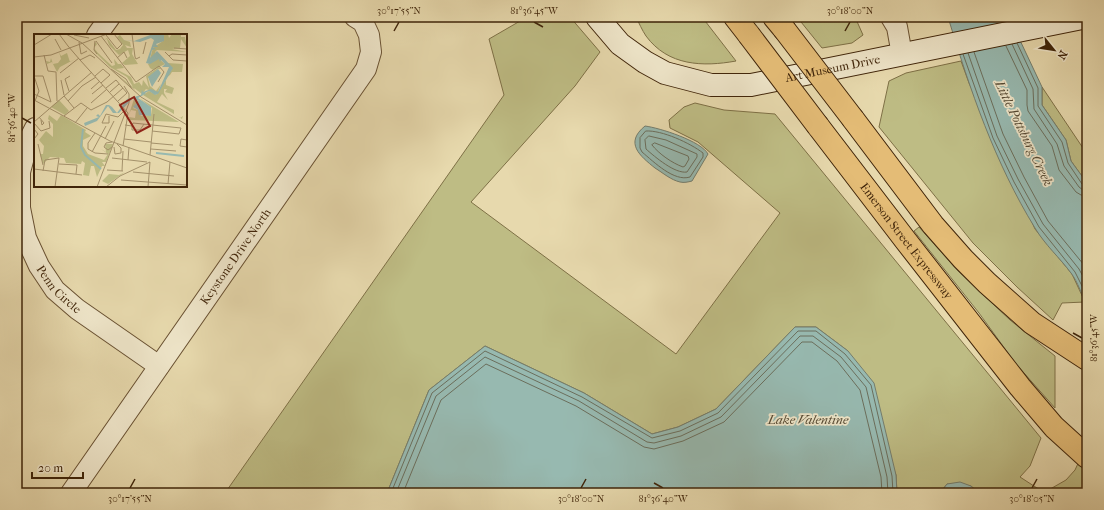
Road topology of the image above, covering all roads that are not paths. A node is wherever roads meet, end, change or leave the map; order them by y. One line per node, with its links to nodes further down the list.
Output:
1 (110, 17): 8 (street)
2 (355, 17): 12 (street, Keystone Drive North)
3 (597, 17): 9 (street, Art Museum Drive)
4 (735, 17): 13 (highway, Emerson Street Expressway, bridge)
5 (891, 17): 9 (street)
6 (1087, 17): 9 (street, Art Museum Drive)
7 (779, 23): 11 (highway, bridge)
8 (98, 34)
9 (902, 55)
10 (34, 130): 12 (street, Penn Circle)
11 (1087, 360)
12 (159, 366): 14 (street, Keystone Drive North)
13 (1087, 457)
14 (71, 493)

